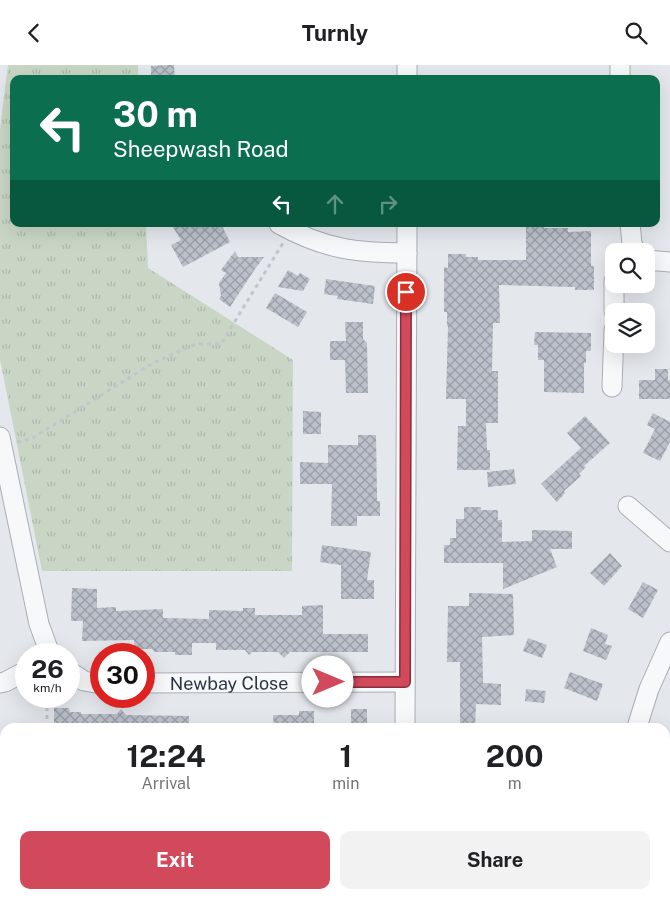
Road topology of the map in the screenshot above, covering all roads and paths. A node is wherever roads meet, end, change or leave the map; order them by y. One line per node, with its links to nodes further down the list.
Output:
1 (285, 227): 5 (street); 11 (path)
2 (407, 227): 5 (street)
3 (630, 227): 4 (street)
4 (632, 243)
5 (407, 253): 19 (street)
6 (655, 261): 7 (street)
7 (670, 262)
8 (613, 353): 9 (street)
9 (612, 387)
10 (0, 437): 12 (street)
11 (31, 439)
12 (3, 472): 15 (street)
13 (628, 506): 14 (street)
14 (670, 541)
15 (46, 643)
16 (670, 643): 17 (street)
17 (665, 665): 25 (street)
18 (15, 677): 20 (street)
19 (405, 682): 21 (street, Newbay Close); 24 (street)
20 (0, 683)
21 (155, 683)
22 (47, 708): 23 (path)
23 (47, 723)
24 (405, 723)
25 (638, 723)

